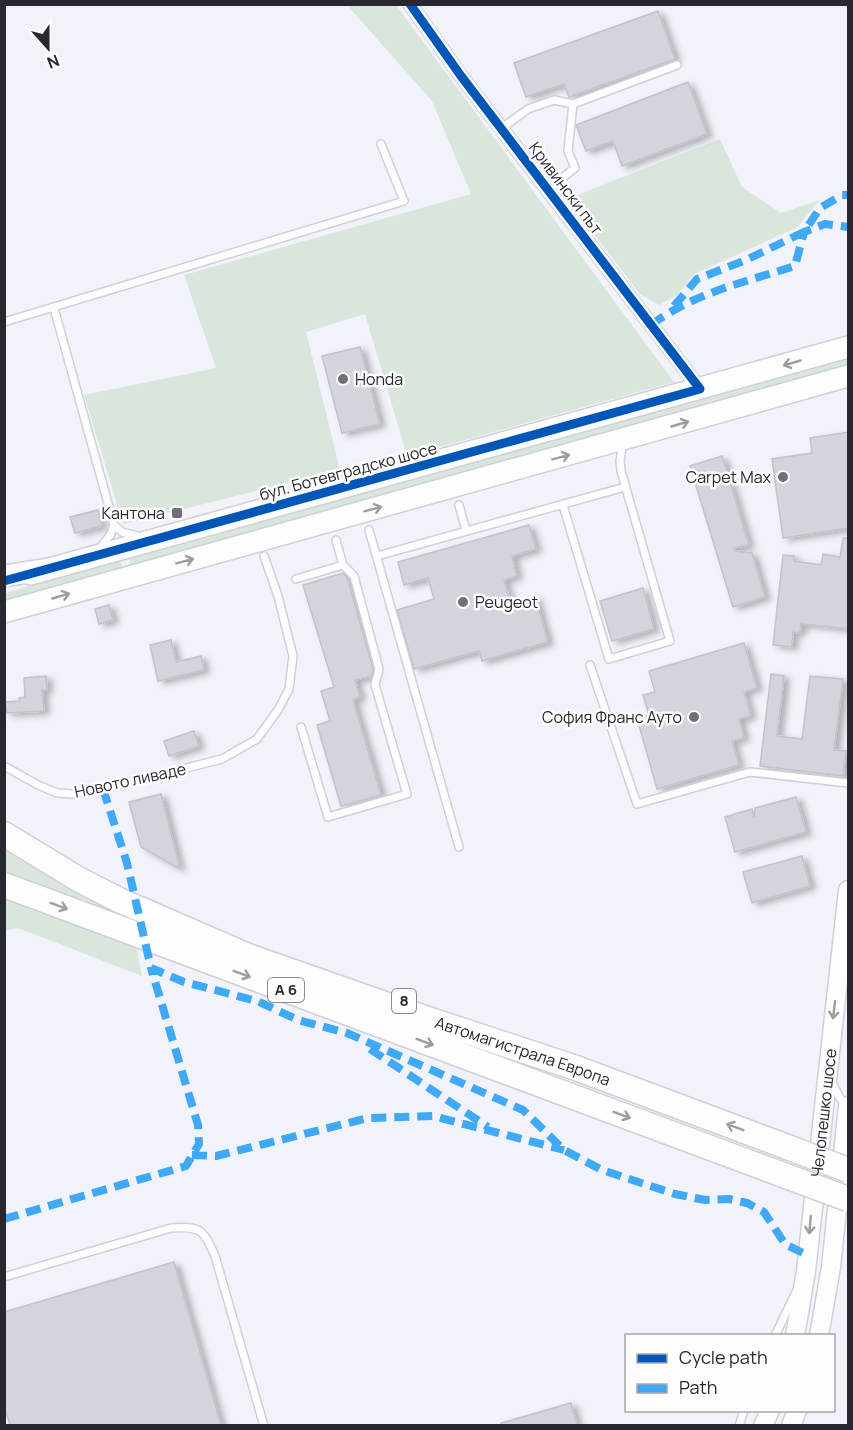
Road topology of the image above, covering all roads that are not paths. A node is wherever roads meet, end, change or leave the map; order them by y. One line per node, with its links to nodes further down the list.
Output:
1 (410, 4): 4 (street, Кривински път)
2 (677, 65): 3 (lane)
3 (573, 104): 4 (lane); 6 (lane)
4 (502, 128): 6 (street, Кривински път)
5 (381, 144): 7 (lane)
6 (548, 189): 11 (street, Кривински път)
7 (54, 308): 8 (lane); 18 (lane)
8 (4, 322)
9 (849, 347): 11 (main road, бул. Ботевградско шосе, one-way to 11)
10 (849, 376): 13 (main road)
11 (700, 389): 21 (main road, бул. Ботевградско шосе)
12 (849, 389): 13 (main road)
13 (790, 393): 14 (main road, one-way to 13)
14 (624, 440): 15 (lane); 31 (main road, one-way to 14)
15 (625, 487): 17 (lane); 17 (lane)
16 (459, 505): 20 (lane)
17 (563, 505): 20 (lane)
18 (114, 525): 21 (lane); 25 (lane)
19 (369, 530): 24 (lane)
20 (466, 531): 24 (lane)
21 (160, 538): 25 (main road, бул. Ботевградско шосе)
22 (336, 540): 26 (lane)
23 (264, 556): 34 (lane, Новото ливаде)
24 (377, 556): 38 (lane)
25 (87, 559): 27 (main road, бул. Ботевградско шосе)
26 (343, 565): 29 (lane); 33 (lane)
27 (48, 569): 28 (main road); 30 (main road, бул. Ботевградско шосе)
28 (4, 576)
29 (296, 579)
30 (4, 581)
31 (4, 612)
32 (590, 665): 35 (lane)
33 (301, 726)
34 (4, 766)
35 (849, 783)
36 (4, 820): 42 (highway, 8)
37 (4, 834): 42 (highway, Автомагистрала Европа / A 6)
38 (459, 847)
39 (4, 885): 46 (highway, Автомагистрала Европа / A 6, one-way to 46, bridge)
40 (849, 890): 41 (main road, Челопешко шосе)
41 (846, 940): 43 (main road, Челопешко шосе, one-way to 43)
42 (576, 1068): 45 (highway, Автомагистрала Европа / A 6, one-way to 42, bridge)
43 (827, 1072): 44 (lane); 47 (main road, Челопешко шосе, one-way to 47)
44 (849, 1107): 51 (main road, Челопешко шосе)
45 (849, 1170)
46 (849, 1199)
47 (806, 1271): 49 (lane); 50 (main road, Челопешко шосе)
48 (4, 1277): 52 (lane)
49 (775, 1334)
50 (795, 1334)
51 (819, 1334)
52 (264, 1425)

